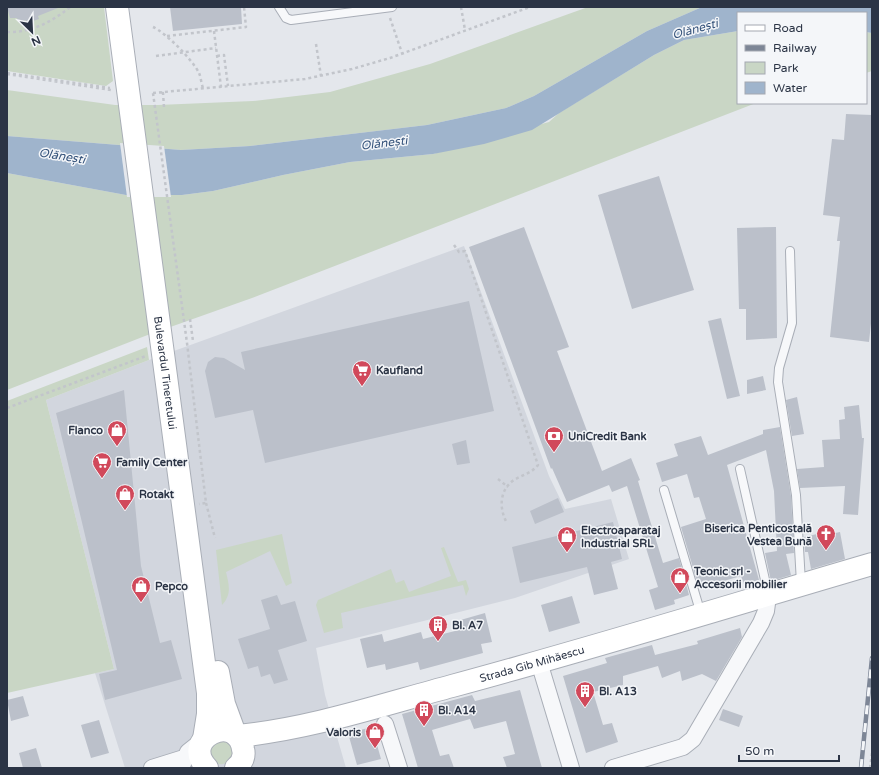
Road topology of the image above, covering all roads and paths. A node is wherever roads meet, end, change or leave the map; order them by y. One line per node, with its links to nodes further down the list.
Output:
1 (70, 7): 13 (path)
2 (117, 7): 27 (main road, Bulevardul Tineretului)
3 (132, 7): 27 (main road, Bulevardul Tineretului)
4 (244, 7): 12 (path)
5 (278, 7): 9 (lane)
6 (392, 7): 9 (lane)
7 (461, 7): 11 (path)
8 (530, 7): 11 (path)
9 (387, 8): 18 (path)
10 (152, 27): 14 (path)
11 (465, 30): 18 (path)
12 (214, 31): 14 (path); 16 (path)
13 (7, 32)
14 (167, 36): 17 (path)
15 (316, 44): 22 (path)
16 (216, 48): 17 (path); 20 (path)
17 (182, 53): 19 (path); 25 (path)
18 (402, 53): 22 (path)
19 (156, 56)
20 (217, 56): 23 (path); 24 (path)
21 (7, 73): 26 (path); 27 (path)
22 (321, 76): 23 (path)
23 (228, 86): 24 (path)
24 (221, 87): 25 (path)
25 (203, 88): 27 (path)
26 (105, 90)
27 (136, 91): 28 (path); 33 (main road, Bulevardul Tineretului); 33 (path)
28 (164, 106)
29 (454, 245): 37 (path)
30 (790, 250): 43 (lane)
31 (190, 319): 32 (path)
32 (193, 341)
33 (168, 342): 34 (path); 39 (main road, Bulevardul Tineretului); 39 (path); 50 (main road, Bulevardul Tineretului)
34 (7, 408)
35 (740, 469): 44 (lane)
36 (498, 479): 37 (path)
37 (508, 486): 40 (path)
38 (664, 490): 45 (lane)
39 (201, 504): 41 (path); 49 (main road, Bulevardul Tineretului)
40 (507, 523)
41 (215, 538)
42 (872, 564): 43 (main road, Strada Gib Mihăescu)
43 (801, 586): 44 (main road, Strada Gib Mihăescu)
44 (768, 596): 45 (main road, Strada Gib Mihăescu); 58 (street)
45 (702, 616): 46 (main road, Strada Gib Mihăescu)
46 (539, 662): 48 (main road, Strada Gib Mihăescu); 57 (street)
47 (385, 724): 56 (street)
48 (294, 729): 49 (main road, Strada Gib Mihăescu); 53 (main road, Strada Gib Mihăescu)
49 (236, 735): 50 (main road); 53 (main road, Bulevardul Tineretului)
50 (204, 740): 52 (street); 55 (main road, Bulevardul Tineretului)
51 (872, 752): 59 (path)
52 (182, 763): 54 (street)
53 (239, 765)
54 (152, 768)
55 (207, 768)
56 (399, 768)
57 (570, 768)
58 (613, 768)
59 (870, 768)

